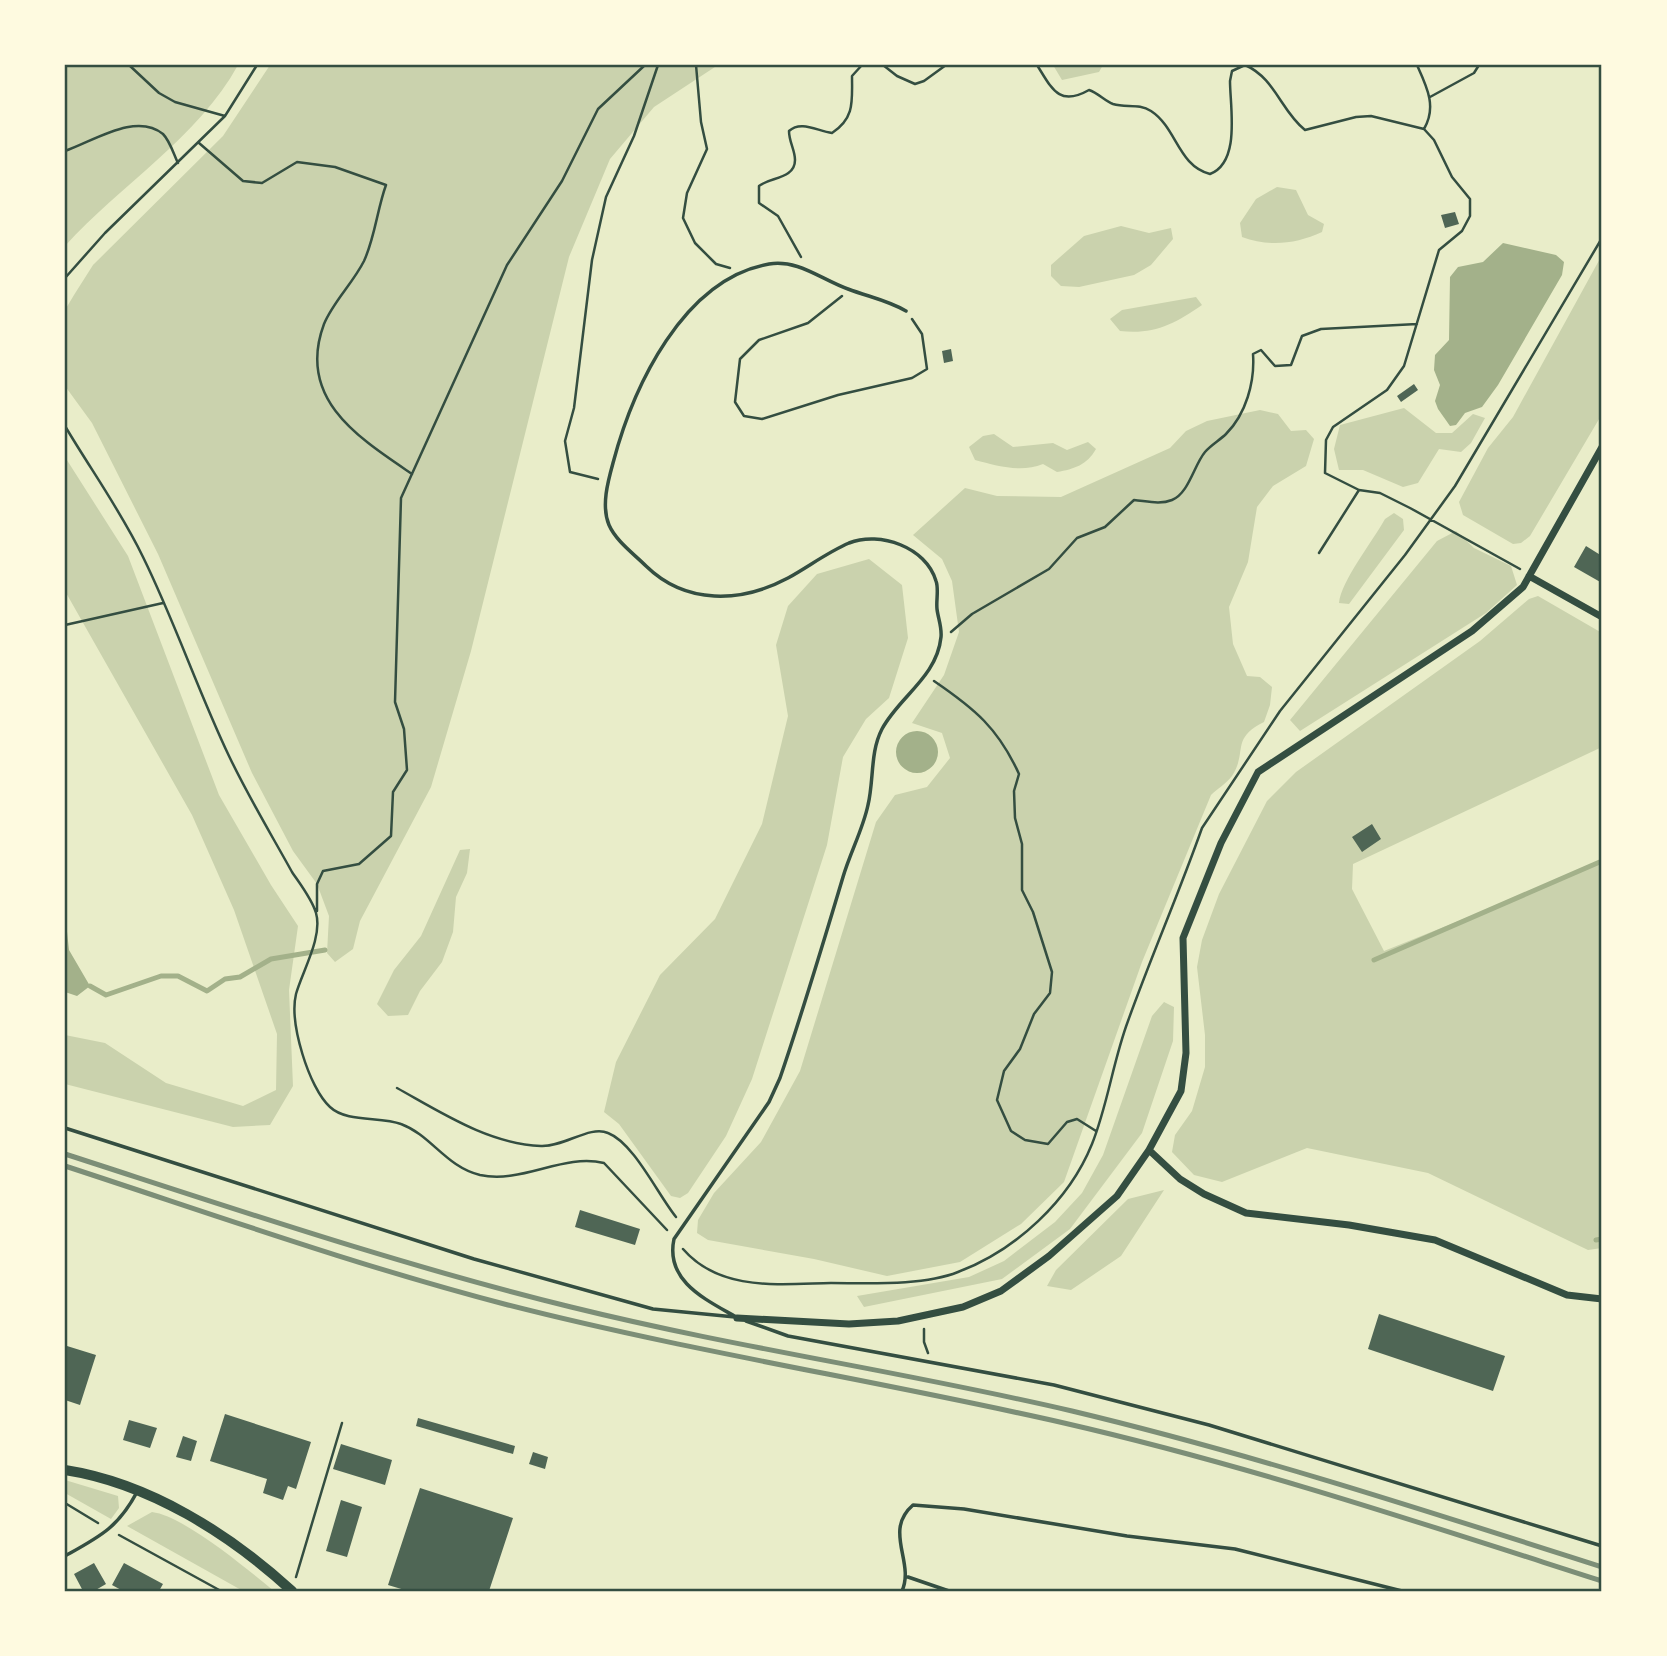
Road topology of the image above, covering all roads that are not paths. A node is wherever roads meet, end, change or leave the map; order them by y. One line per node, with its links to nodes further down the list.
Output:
1 (906, 311): 8 (lane)
2 (1602, 447): 3 (street)
3 (1529, 576): 4 (street); 6 (street)
4 (1602, 617)
5 (65, 1128): 8 (lane)
6 (1149, 1150): 7 (street); 8 (street)
7 (1602, 1299)
8 (737, 1318): 11 (lane)
9 (65, 1470): 10 (street)
10 (138, 1490): 12 (lane); 14 (street)
11 (1602, 1546)
12 (65, 1556)
13 (908, 1577): 15 (lane); 16 (lane); 17 (lane)
14 (291, 1590)
15 (902, 1591)
16 (949, 1591)
17 (1402, 1591)

